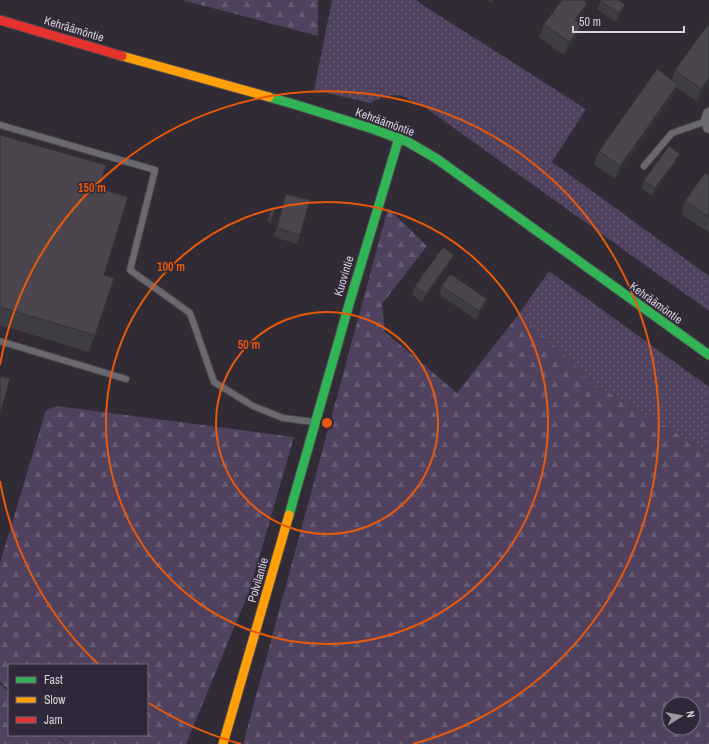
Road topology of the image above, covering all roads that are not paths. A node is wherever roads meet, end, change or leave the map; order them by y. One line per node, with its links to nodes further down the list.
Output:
1 (0, 20): 4 (street, Kehräämöntie)
2 (708, 120): 5 (lane)
3 (0, 125): 9 (lane)
4 (399, 138): 7 (street, Kehräämöntie); 9 (street, Kuovintie)
5 (644, 166)
6 (0, 342): 8 (lane)
7 (709, 355)
8 (126, 379)
9 (316, 422): 10 (street, Polvilantie)
10 (224, 744)

